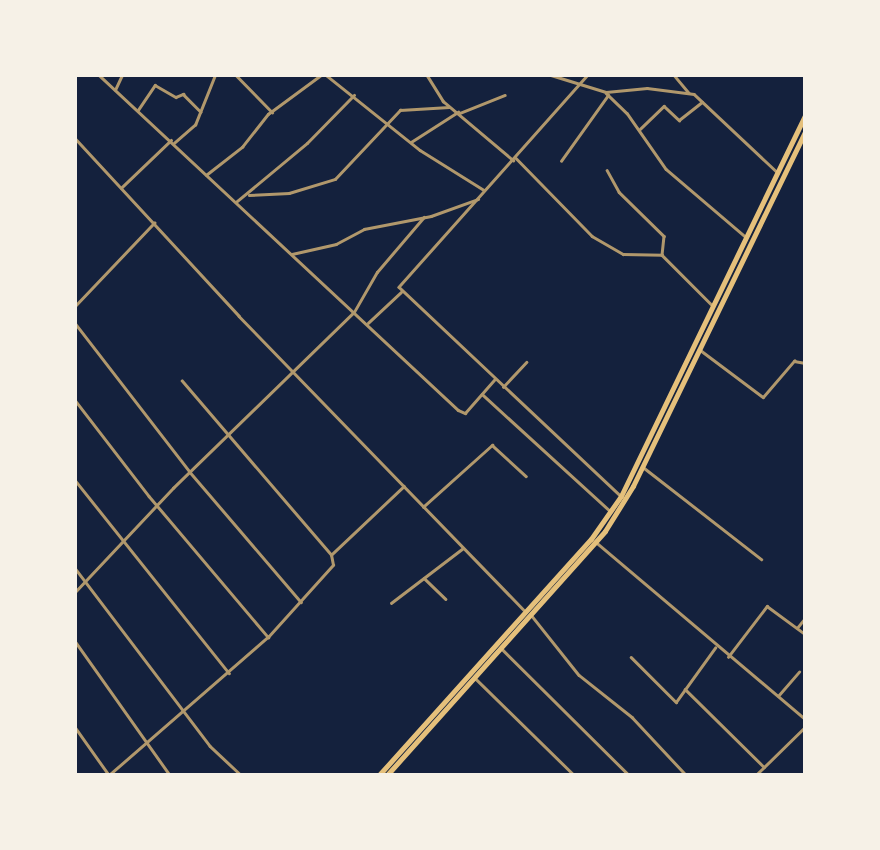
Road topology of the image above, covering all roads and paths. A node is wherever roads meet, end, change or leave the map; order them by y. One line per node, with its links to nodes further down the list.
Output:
1 (99, 75): 11 (street)
2 (122, 75): 11 (street)
3 (215, 75): 19 (street)
4 (236, 75): 20 (street)
5 (324, 75): 15 (street); 20 (street)
6 (427, 75): 17 (street)
7 (551, 75): 10 (street)
8 (588, 75): 10 (street)
9 (674, 75): 12 (street)
10 (581, 83): 14 (street); 29 (street)
11 (115, 90): 18 (street)
12 (689, 93): 14 (street); 16 (street)
13 (505, 94): 21 (street)
14 (607, 94): 24 (street); 30 (street)
15 (354, 95): 23 (street); 36 (street)
16 (702, 102): 24 (street); 32 (street)
17 (449, 107): 21 (street); 23 (street)
18 (138, 110): 19 (street); 27 (street)
19 (201, 112): 27 (street)
20 (272, 112): 33 (street)
21 (459, 112): 28 (street); 29 (street)
22 (805, 116): 32 (highway)
23 (388, 122): 28 (street); 36 (street)
24 (639, 129): 41 (street)
25 (805, 132): 50 (highway)
26 (75, 138): 34 (street)
27 (172, 141): 33 (street); 34 (street)
28 (411, 142): 35 (street)
29 (514, 159): 35 (street); 43 (street)
30 (561, 161)
31 (607, 170): 43 (street)
32 (778, 173): 41 (highway)
33 (206, 174): 38 (street)
34 (121, 188): 40 (street)
35 (485, 191): 37 (street)
36 (249, 195): 38 (street)
37 (478, 199): 39 (street); 44 (street)
38 (236, 202): 42 (street)
39 (424, 217): 42 (street); 47 (street)
40 (154, 223): 45 (street); 53 (street)
41 (746, 237): 46 (highway)
42 (290, 254): 47 (street)
43 (662, 255): 46 (street)
44 (400, 290): 49 (street); 54 (street)
45 (75, 306)
46 (713, 306): 65 (highway)
47 (354, 312): 49 (street); 53 (street)
48 (75, 323): 61 (street)
49 (367, 324): 57 (street)
50 (699, 349): 52 (street); 60 (highway)
51 (526, 362): 56 (street)
52 (805, 363)
53 (293, 368): 59 (street); 64 (street)
54 (495, 379): 56 (street); 57 (street)
55 (182, 381): 59 (street)
56 (503, 387): 65 (street)
57 (482, 394): 68 (street)
58 (75, 400): 66 (street)
59 (227, 435): 61 (street); 72 (street)
60 (642, 466): 70 (highway); 73 (street)
61 (190, 472): 66 (street); 79 (street)
62 (526, 476): 67 (street)
63 (75, 480): 69 (street)
64 (404, 486): 67 (street); 72 (street)
65 (621, 495): 68 (highway)
66 (158, 506): 69 (street); 85 (street)
67 (423, 507): 71 (street)
68 (610, 512): 81 (highway)
69 (127, 540): 76 (street); 92 (street)
70 (597, 543): 81 (highway); 87 (street)
71 (462, 549): 75 (street); 81 (street)
72 (331, 555): 79 (street)
73 (761, 559)
74 (75, 568): 76 (street)
75 (424, 578): 78 (street); 80 (street)
76 (87, 582): 77 (street); 96 (street)
77 (75, 592)
78 (446, 598)
79 (301, 602): 85 (street)
80 (391, 603)
81 (529, 614): 88 (highway); 105 (highway); 109 (street)
82 (805, 618): 83 (street)
83 (797, 628): 84 (street); 90 (street)
84 (805, 634)
85 (268, 637): 92 (street)
86 (75, 641): 100 (street)
87 (715, 647): 90 (street); 94 (street)
88 (501, 649): 93 (highway); 108 (street)
89 (631, 657): 94 (street)
90 (728, 657): 95 (street)
91 (799, 672): 95 (street)
92 (229, 673): 96 (street)
93 (475, 678): 106 (highway); 107 (street)
94 (685, 689): 101 (street)
95 (778, 696): 97 (street)
96 (186, 710): 100 (street); 104 (street)
97 (805, 719)
98 (75, 727): 102 (street)
99 (805, 727): 101 (street)
100 (149, 742): 102 (street); 103 (street)
101 (764, 767): 110 (street)
102 (109, 775)
103 (170, 775)
104 (241, 775)
105 (379, 775)
106 (387, 775)
107 (574, 775)
108 (629, 775)
109 (686, 775)
110 (756, 775)

